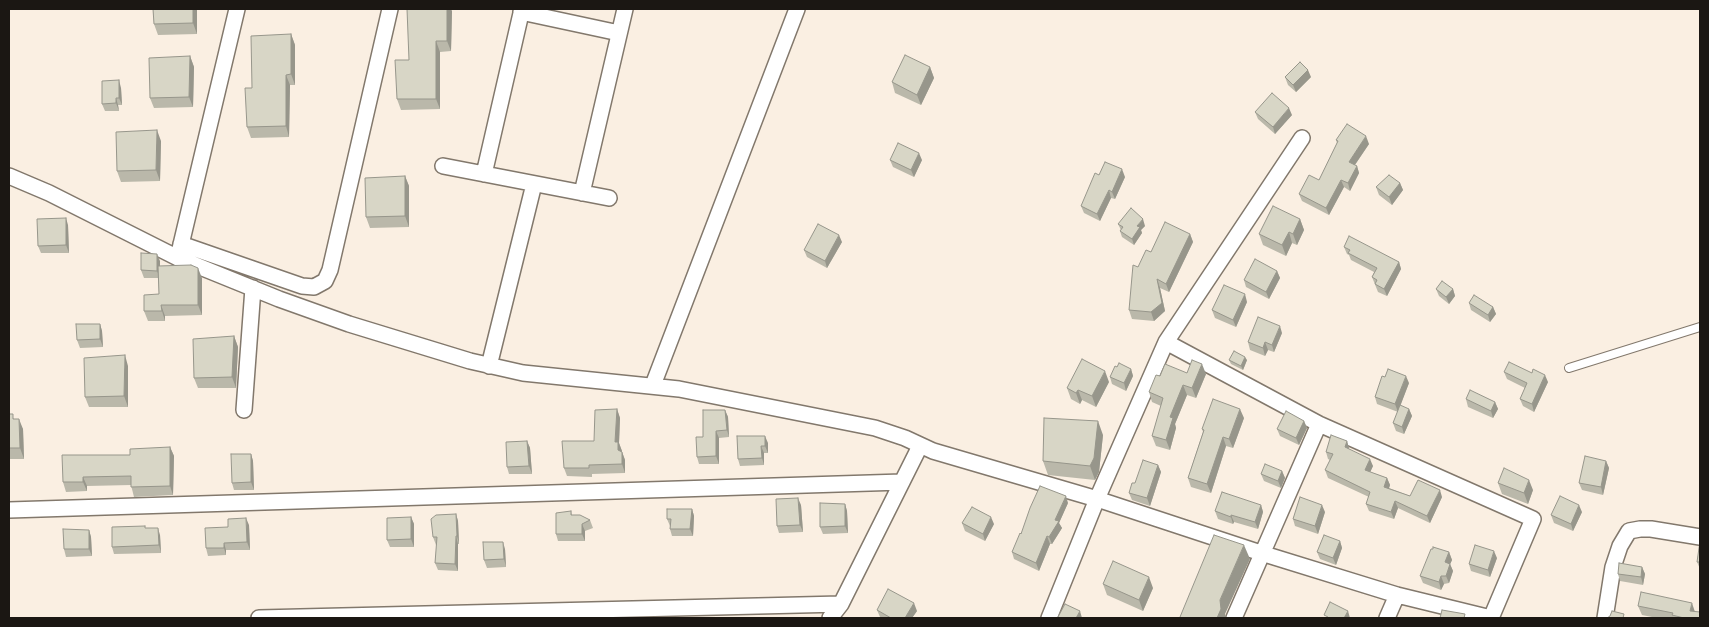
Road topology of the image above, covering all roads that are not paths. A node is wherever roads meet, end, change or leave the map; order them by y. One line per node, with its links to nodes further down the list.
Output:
1 (237, 9): 14 (street)
2 (390, 9): 14 (street)
3 (625, 9): 6 (street)
4 (796, 9): 20 (street)
5 (521, 10): 6 (street); 9 (street)
6 (619, 33): 12 (street)
7 (1302, 138): 17 (street)
8 (443, 166): 9 (street)
9 (484, 174): 11 (street)
10 (9, 176): 14 (street)
11 (534, 184): 12 (street); 18 (street)
12 (582, 193): 13 (street)
13 (609, 198)
14 (179, 251): 15 (street)
15 (253, 288): 18 (street); 21 (street)
16 (1700, 327): 19 (lane)
17 (1166, 342): 22 (street); 25 (street)
18 (489, 366): 20 (street)
19 (1569, 368)
20 (653, 385): 23 (street)
21 (244, 410)
22 (1319, 424): 28 (street); 36 (street)
23 (920, 446): 24 (street); 25 (street)
24 (902, 482): 26 (street); 30 (street)
25 (1097, 499): 28 (street); 33 (street)
26 (9, 510)
27 (1700, 537): 37 (street)
28 (1261, 553): 29 (street); 34 (street)
29 (1396, 595): 35 (street); 36 (street)
30 (841, 604): 31 (street); 32 (street)
31 (259, 618)
32 (830, 618)
33 (1049, 618)
34 (1234, 618)
35 (1387, 618)
36 (1491, 618)
37 (1604, 618)

